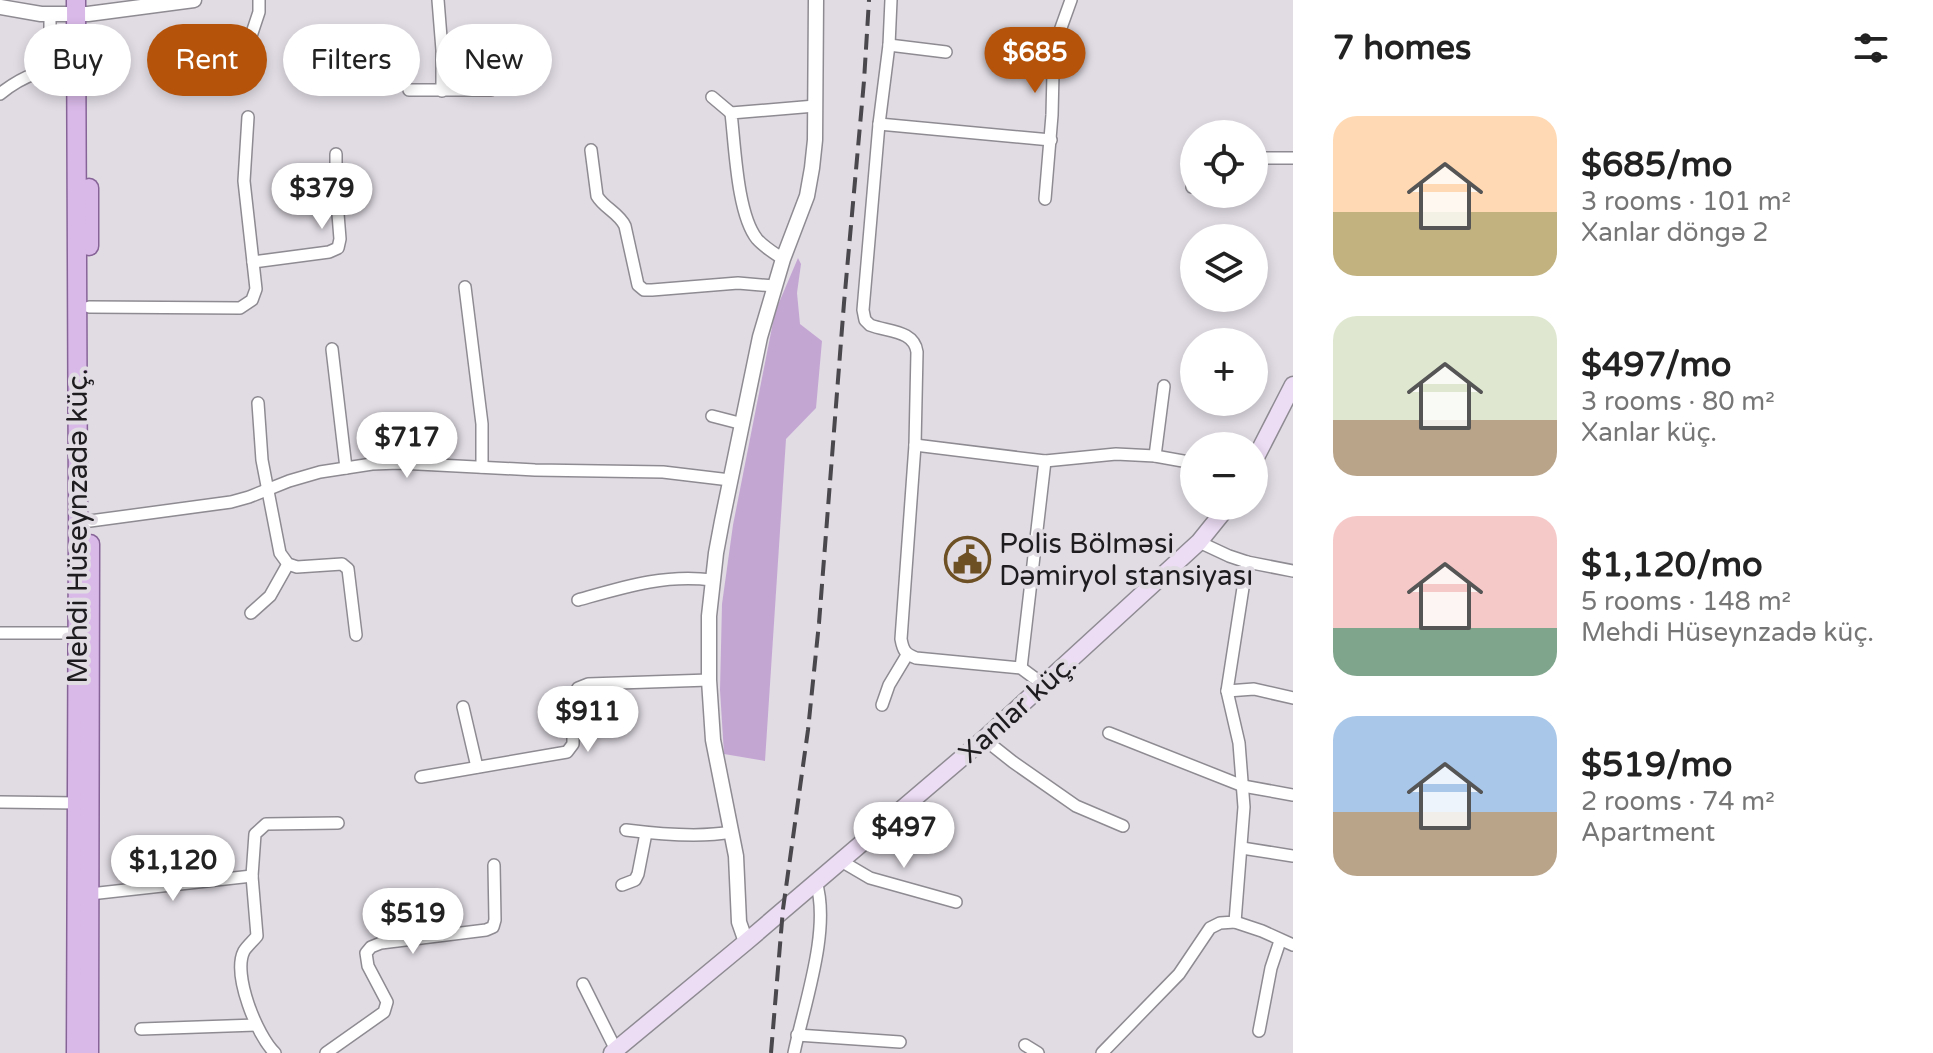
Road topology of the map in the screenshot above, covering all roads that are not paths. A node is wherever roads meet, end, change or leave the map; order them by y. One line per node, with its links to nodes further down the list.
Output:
1 (194, 0): 8 (street)
2 (259, 0): 11 (street)
3 (438, 0): 12 (street)
4 (816, 0): 19 (street)
5 (891, 0): 13 (street)
6 (1071, 0): 23 (street)
7 (0, 7): 9 (street)
8 (82, 7): 9 (street); 33 (main road, Mehdi Hüseynzadə küç.)
9 (50, 15): 10 (street)
10 (50, 24)
11 (255, 24)
12 (440, 24)
13 (889, 45): 14 (street); 22 (street)
14 (946, 52)
15 (24, 78): 16 (street)
16 (0, 94)
17 (77, 96): 59 (main road, Mehdi Hüseynzadə küç.)
18 (712, 97): 20 (street)
19 (815, 106): 20 (street); 29 (street)
20 (731, 113): 29 (street)
21 (248, 117): 30 (street)
22 (879, 124): 23 (street); 41 (street)
23 (1051, 140): 28 (street)
24 (591, 150): 31 (street)
25 (336, 154): 30 (street)
26 (1268, 158): 27 (street)
27 (1293, 158)
28 (1045, 199)
29 (783, 259): 31 (street)
30 (253, 262): 33 (street)
31 (774, 286): 39 (street)
32 (465, 287): 45 (street)
33 (89, 307): 50 (main road, Mehdi Hüseynzadə küç.)
34 (332, 349): 46 (street)
35 (1293, 385): 40 (main road)
36 (1164, 386): 42 (street)
37 (258, 403): 48 (street)
38 (712, 416): 39 (street)
39 (743, 424): 47 (street)
40 (1268, 434)
41 (915, 445): 44 (street); 61 (street)
42 (1155, 456): 43 (street); 44 (street)
43 (1180, 460)
44 (1045, 461): 62 (street)
45 (482, 467): 46 (street); 47 (street)
46 (346, 468): 48 (street)
47 (730, 480): 55 (street)
48 (267, 490): 50 (street); 53 (street)
49 (1217, 520): 51 (main road, Xanlar küç.)
50 (90, 521): 89 (main road, Mehdi Hüseynzadə küç.)
51 (1199, 542): 52 (street); 64 (main road, Xanlar küç.)
52 (1247, 562): 54 (street); 65 (street)
53 (288, 564): 57 (street); 60 (street)
54 (1293, 571)
55 (712, 580): 56 (street); 63 (street)
56 (578, 600)
57 (251, 613)
58 (0, 633): 59 (street)
59 (77, 633): 76 (main road, Mehdi Hüseynzadə küç.)
60 (356, 635)
61 (907, 655): 62 (street); 67 (street)
62 (1021, 668): 64 (street)
63 (709, 680): 71 (street); 80 (street)
64 (1044, 685): 70 (main road, Xanlar küç.)
65 (1227, 691): 66 (street); 73 (street)
66 (1293, 698)
67 (882, 705)
68 (463, 707): 71 (street)
69 (1109, 733): 73 (street)
70 (984, 739): 78 (street); 84 (main road, Xanlar küç.)
71 (477, 767): 72 (street)
72 (421, 777)
73 (1243, 786): 74 (street); 82 (street)
74 (1293, 795)
75 (0, 802): 76 (street)
76 (77, 803): 103 (main road, Mehdi Hüseynzadə küç.)
77 (338, 823): 86 (street)
78 (1123, 826)
79 (626, 830): 81 (street)
80 (731, 832): 81 (street); 93 (street)
81 (646, 833): 88 (street)
82 (1242, 848): 83 (street); 91 (street)
83 (1293, 856)
84 (841, 861): 87 (main road, Xanlar küç.); 90 (street)
85 (494, 865): 106 (street)
86 (252, 876): 89 (street); 96 (street)
87 (816, 882): 93 (main road, Xanlar küç.); 99 (street)
88 (622, 885)
89 (90, 894): 104 (main road, Mehdi Hüseynzadə küç.)
90 (956, 902)
91 (1235, 922): 92 (street); 109 (street)
92 (1280, 941): 94 (street); 98 (street)
93 (746, 942): 102 (main road, Xanlar küç.)
94 (1293, 945)
95 (583, 984): 102 (street)
96 (256, 1025): 97 (street); 105 (street)
97 (141, 1029)
98 (1259, 1031)
99 (797, 1035): 100 (street); 107 (street)
100 (900, 1042)
101 (1025, 1045): 108 (street)
102 (614, 1051)
103 (76, 1053)
104 (89, 1053)
105 (275, 1053)
106 (326, 1053)
107 (794, 1053)
108 (1038, 1053)
109 (1102, 1053)

